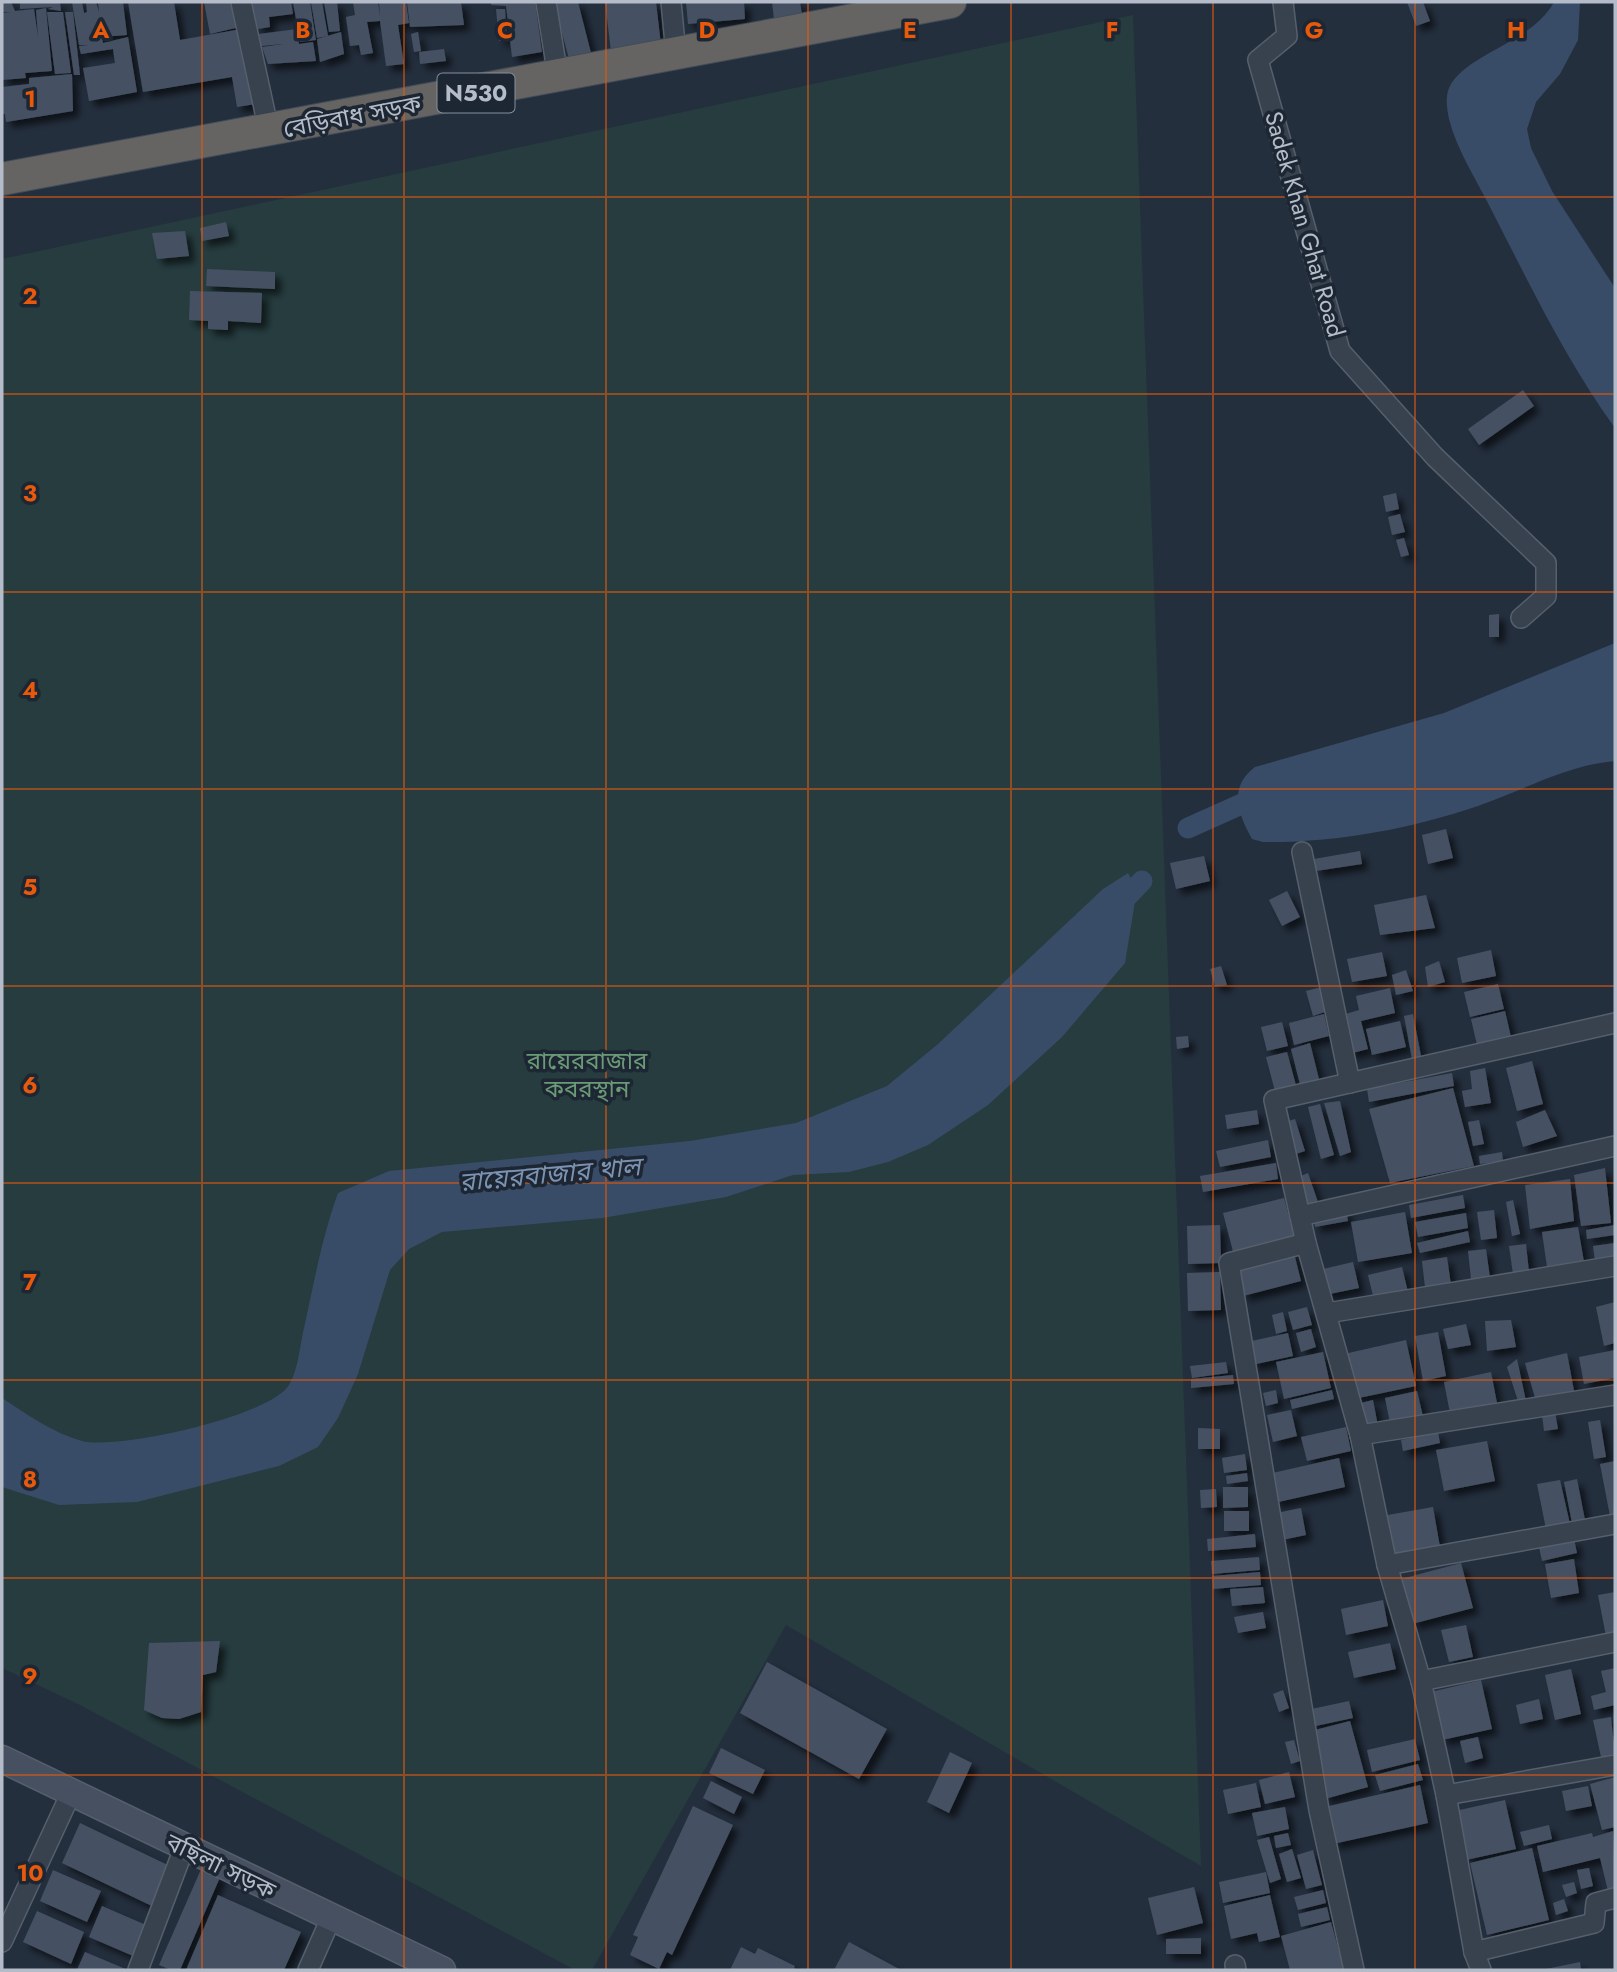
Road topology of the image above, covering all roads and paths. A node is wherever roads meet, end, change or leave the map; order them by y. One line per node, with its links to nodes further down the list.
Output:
1 (241, 2): 9 (street)
2 (546, 2): 8 (street)
3 (671, 2): 7 (street)
4 (950, 2): 6 (highway, বেড়িবাধ সড়ক / N530)
5 (1283, 2): 11 (street, Sadek Khan Ghat Road)
6 (894, 7): 7 (highway, বেড়িবাধ সড়ক / N530)
7 (676, 54): 8 (highway, বেড়িবাধ সড়ক / N530)
8 (558, 77): 9 (highway, বেড়িবাধ সড়ক / N530)
9 (269, 131): 10 (highway, বেড়িবাধ সড়ক / N530)
10 (2, 179)
11 (1521, 618)
12 (1302, 852): 14 (street)
13 (1615, 1023): 14 (street)
14 (1350, 1083): 16 (street)
15 (1615, 1146): 16 (street)
16 (1300, 1216): 17 (street)
17 (1306, 1243): 19 (street); 39 (street)
18 (1615, 1266): 19 (street)
19 (1327, 1313): 21 (street)
20 (1615, 1395): 21 (street)
21 (1360, 1435): 23 (street)
22 (1615, 1524): 23 (street)
23 (1387, 1565): 25 (street)
24 (1615, 1642): 25 (street)
25 (1421, 1681): 29 (street)
26 (2, 1759): 28 (main road, বছিলা সড়ক)
27 (1615, 1765): 29 (street)
28 (71, 1793): 30 (main road, বছিলা সড়ক); 32 (street)
29 (1446, 1795): 35 (street)
30 (184, 1848): 33 (main road, বছিলা সড়ক); 36 (street)
31 (1615, 1898): 35 (street)
32 (9, 1907): 34 (street)
33 (331, 1918): 37 (street); 38 (main road, বছিলা সড়ক)
34 (2, 1942)
35 (1477, 1961)
36 (138, 1970)
37 (308, 1970)
38 (442, 1970)
39 (1354, 1970)

